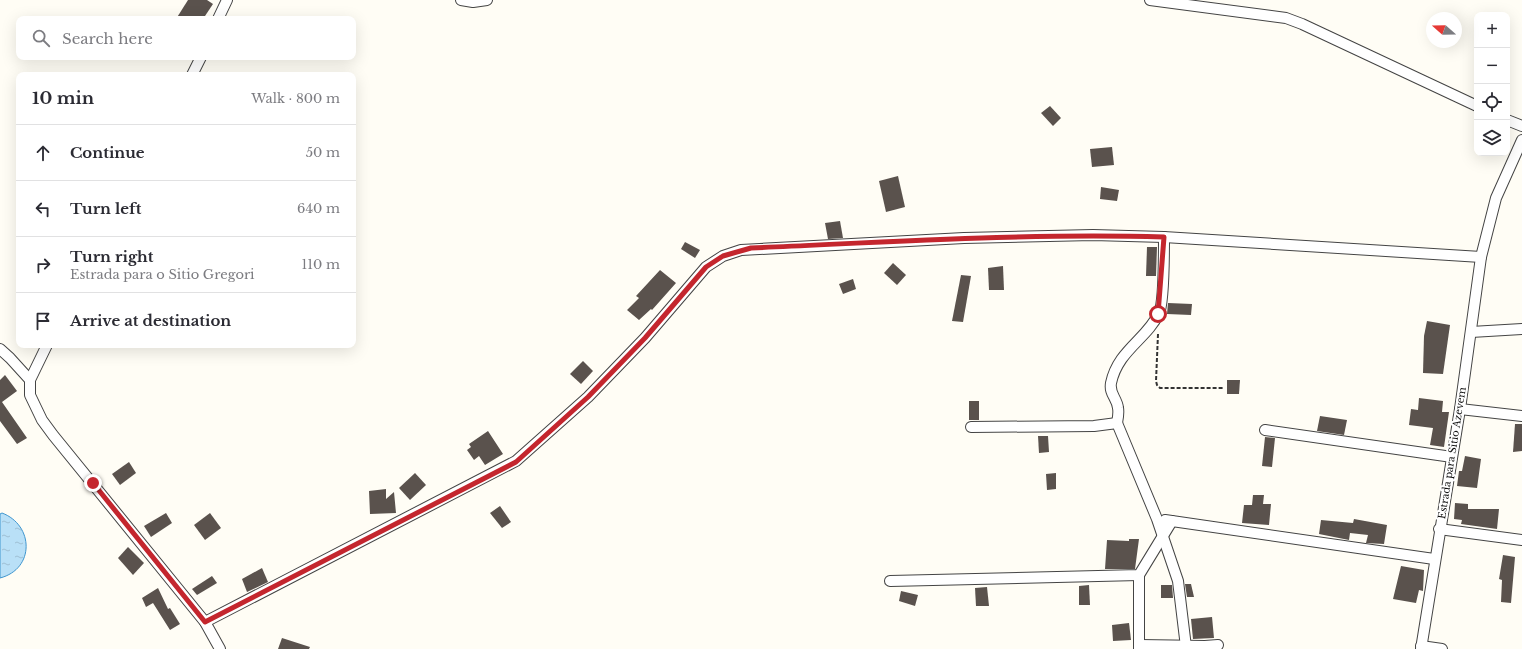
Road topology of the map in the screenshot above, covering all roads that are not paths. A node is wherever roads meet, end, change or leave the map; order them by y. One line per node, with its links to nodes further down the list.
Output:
1 (227, 0): 5 (street)
2 (461, 0): 3 (street)
3 (486, 0)
4 (1150, 0): 8 (street)
5 (219, 16)
6 (200, 60): 7 (street)
7 (194, 72)
8 (1474, 105)
9 (1510, 121): 10 (street)
10 (1522, 126)
11 (1522, 140): 13 (street, Estrada para Sitio Azevem)
12 (1164, 237): 13 (street); 21 (street); 33 (street)
13 (1481, 256): 15 (street, Estrada para Sitio Azevem)
14 (1522, 329): 15 (street)
15 (1471, 332): 19 (street, Estrada para Sitio Azevem)
16 (46, 348): 18 (street)
17 (0, 349): 18 (street)
18 (30, 380): 33 (street)
19 (1460, 409): 20 (street); 24 (street, Estrada para Sitio Azevem)
20 (1522, 416)
21 (1117, 423): 22 (street); 25 (street)
22 (971, 427)
23 (1265, 430): 24 (street)
24 (1452, 457): 27 (street, Estrada para Sitio Azevem)
25 (1157, 519): 26 (street); 28 (street)
26 (1172, 521): 28 (street); 30 (street)
27 (1439, 529): 29 (street); 30 (street, Estrada para Sitio Azevem)
28 (1163, 535): 31 (street); 36 (street)
29 (1522, 540)
30 (1434, 559): 38 (street, Estrada para Sitio Azevem)
31 (1138, 575): 32 (street); 35 (street)
32 (890, 581)
33 (205, 622): 39 (street)
34 (1218, 644): 37 (street)
35 (1140, 647): 36 (street)
36 (1186, 647): 37 (street)
37 (1205, 648)
38 (1421, 648): 40 (street)
39 (220, 649)
40 (1442, 649)

